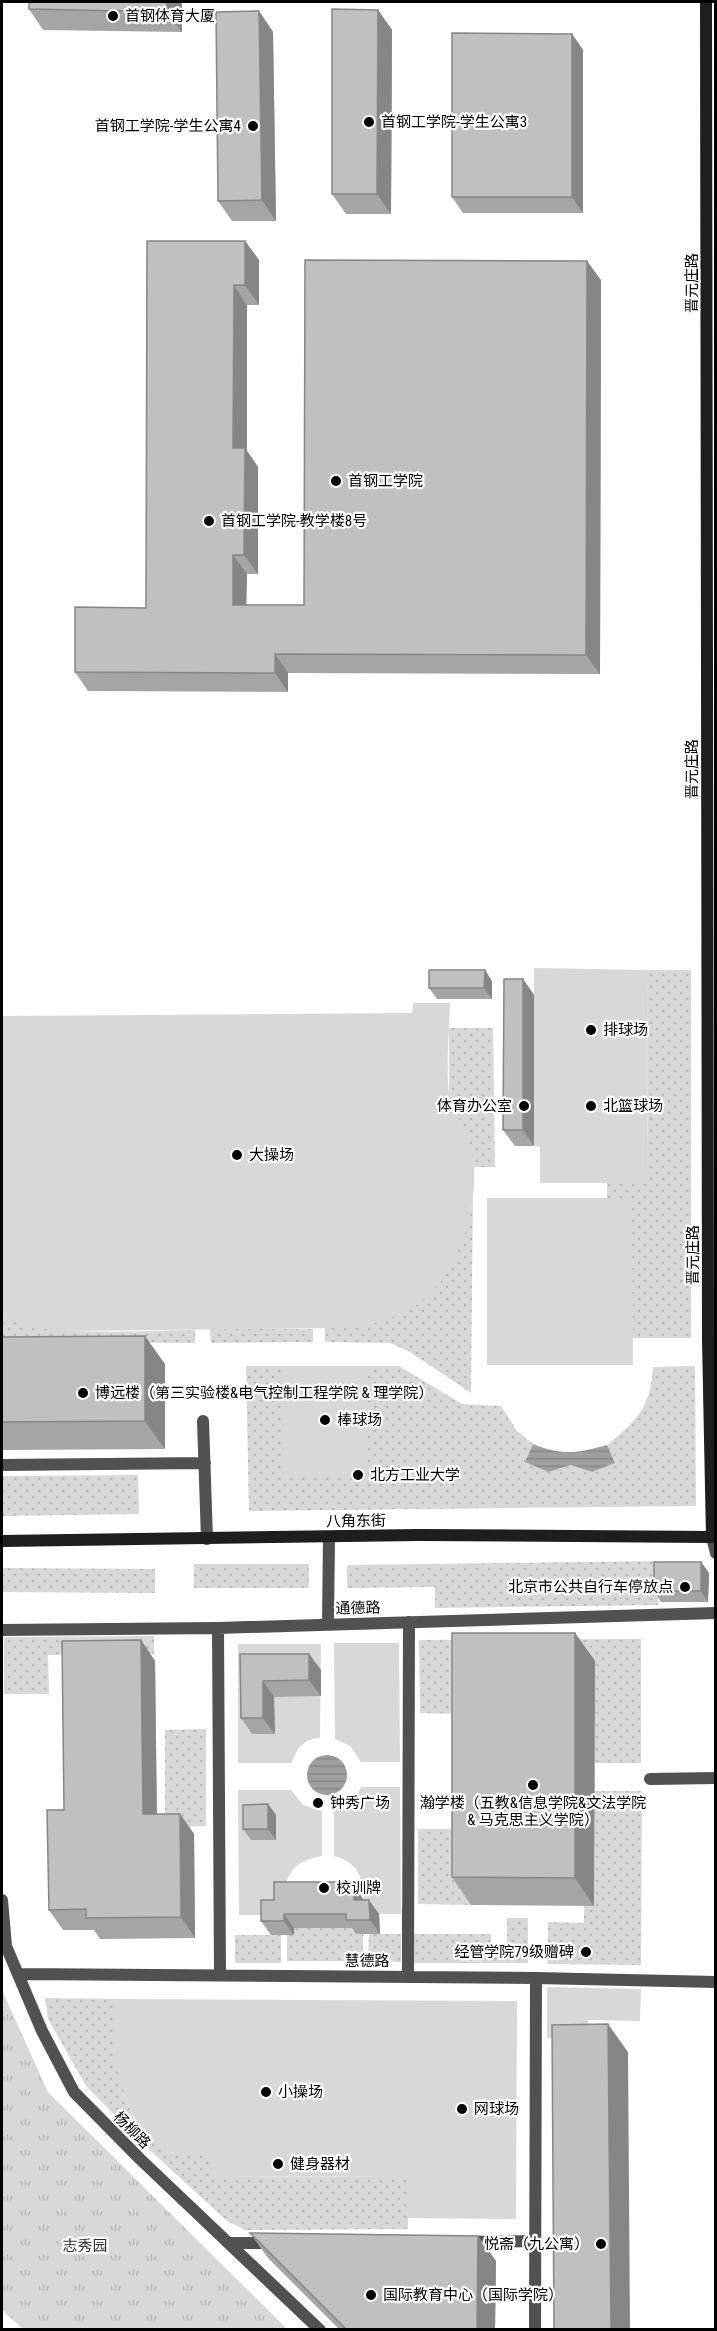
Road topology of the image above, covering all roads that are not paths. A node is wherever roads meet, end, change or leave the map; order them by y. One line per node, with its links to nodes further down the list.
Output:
1 (706, 2): 6 (street, 晋元庄路)
2 (203, 1421): 3 (street)
3 (205, 1463): 4 (street); 7 (street)
4 (2, 1465)
5 (329, 1537): 6 (street, 八角东街); 7 (street, 八角东街); 12 (street)
6 (714, 1537): 9 (street)
7 (207, 1539): 8 (street, 八角东街)
8 (2, 1541)
9 (716, 1553)
10 (716, 1613): 11 (street, 通德路)
11 (409, 1622): 12 (street, 通德路); 21 (street)
12 (328, 1623): 13 (street, 通德路)
13 (218, 1628): 14 (street, 通德路); 20 (street)
14 (2, 1630)
15 (716, 1778): 16 (street)
16 (650, 1779)
17 (2, 1900): 19 (street, 杨柳路)
18 (408, 1908): 21 (street)
19 (19, 1974): 20 (street, 慧德路); 26 (street, 杨柳路)
20 (220, 1975): 21 (street, 慧德路)
21 (408, 1977): 22 (street, 慧德路)
22 (536, 1978): 23 (street, 慧德路); 24 (street)
23 (716, 1982)
24 (535, 2241): 25 (street); 29 (street)
25 (453, 2242)
26 (231, 2243): 27 (street); 28 (street, 杨柳路)
27 (289, 2243)
28 (320, 2330)
29 (535, 2330)

